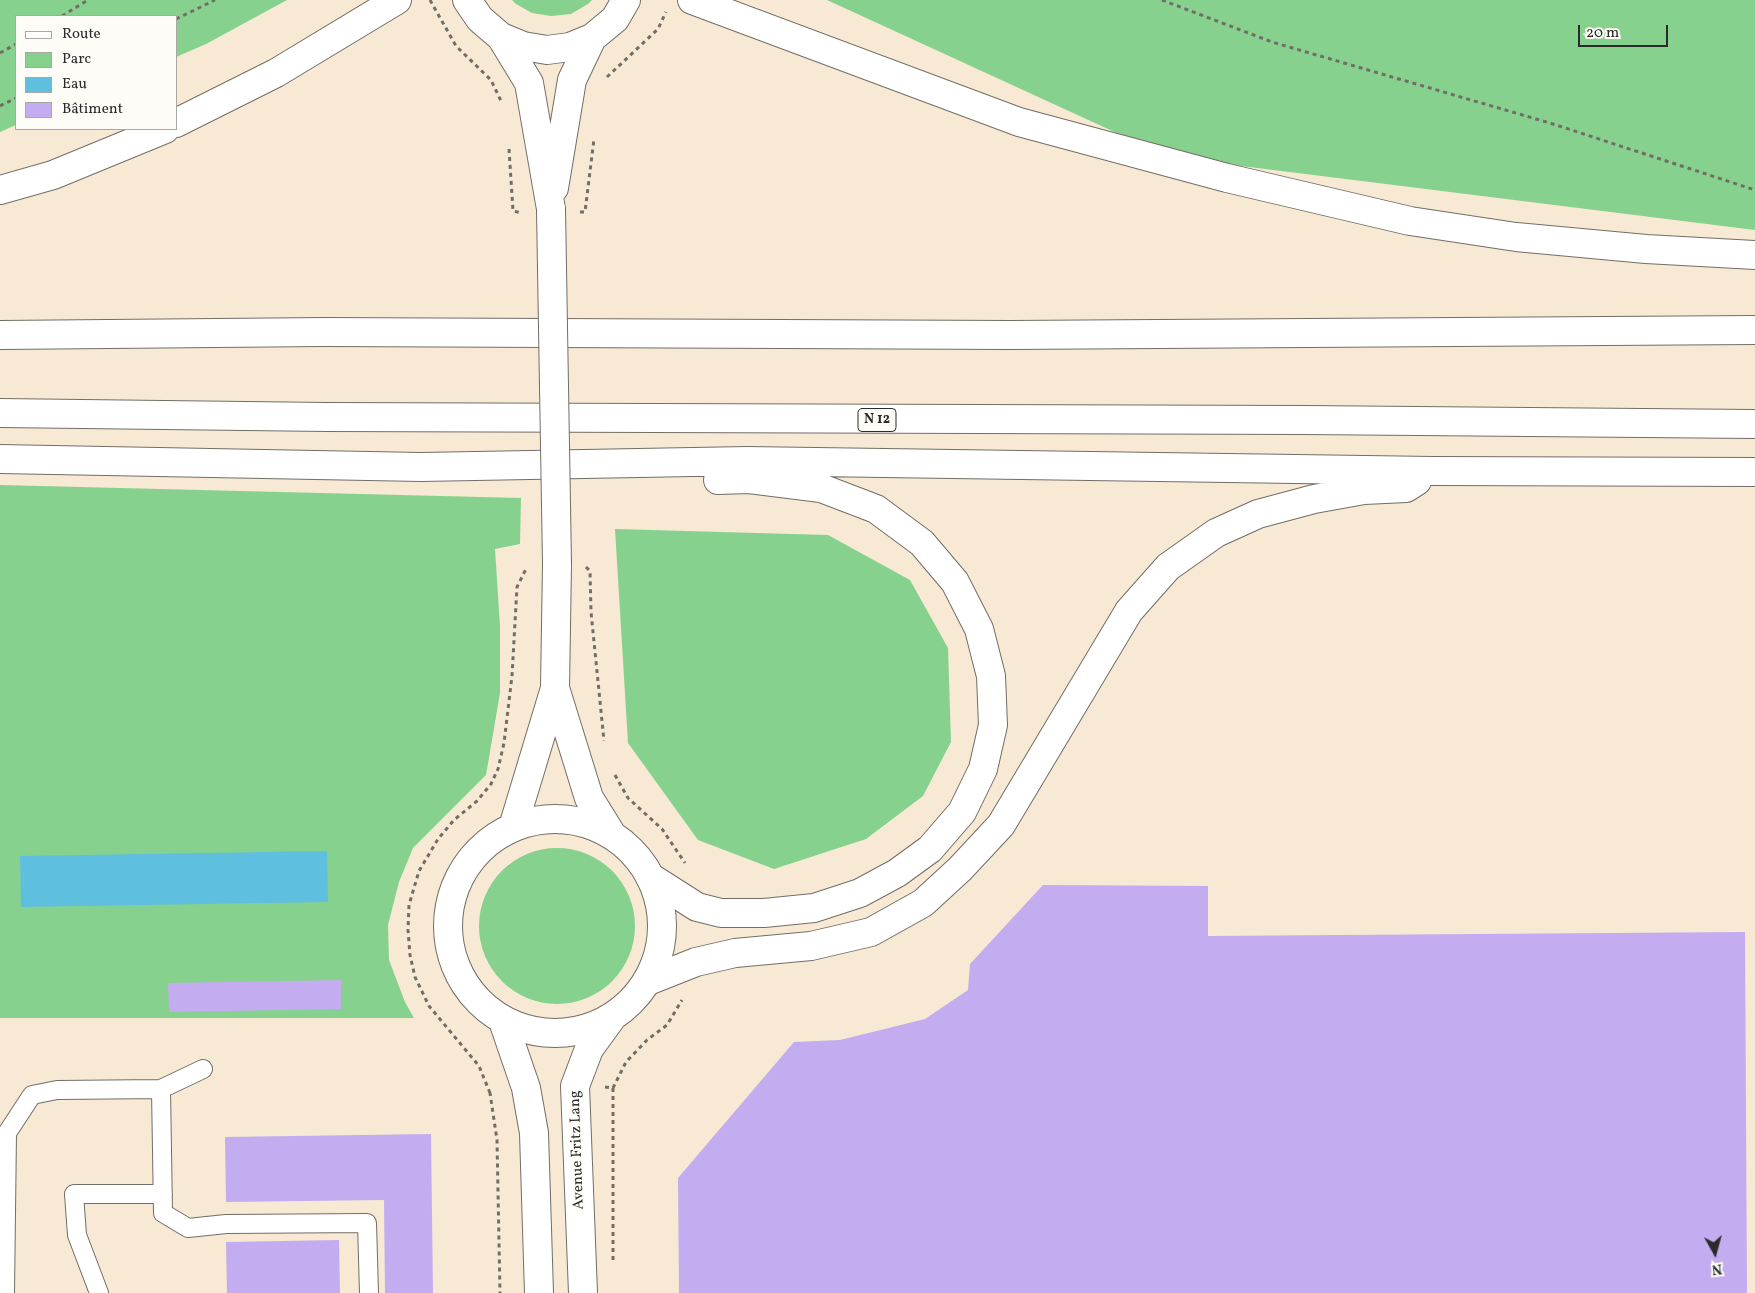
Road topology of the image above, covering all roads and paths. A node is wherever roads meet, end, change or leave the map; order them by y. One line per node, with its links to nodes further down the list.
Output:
1 (88, 0): 9 (path)
2 (215, 0): 10 (path)
3 (397, 0): 19 (main road)
4 (430, 0): 18 (path)
5 (467, 0): 11 (main road)
6 (626, 0): 12 (main road)
7 (1162, 0): 24 (path)
8 (680, 5): 15 (path); 26 (main road)
9 (64, 15)
10 (178, 18)
11 (501, 37): 12 (main road); 25 (main road)
12 (592, 38): 25 (main road)
13 (15, 45): 14 (path)
14 (0, 53)
15 (607, 78)
16 (15, 98): 17 (path)
17 (0, 106)
18 (502, 109)
19 (178, 122)
20 (163, 130): 23 (main road)
21 (595, 134): 25 (path)
22 (508, 142): 25 (path)
23 (0, 190)
24 (1755, 190)
25 (550, 212): 36 (main road, bridge)
26 (1755, 255)
27 (1755, 330): 28 (main road)
28 (0, 335)
29 (0, 413): 30 (main road, N 12)
30 (1755, 424)
31 (0, 459): 32 (main road)
32 (421, 467): 33 (main road); 43 (main road)
33 (1433, 471): 34 (main road); 44 (main road)
34 (1755, 472)
35 (530, 563): 53 (path)
36 (570, 564): 37 (main road); 38 (path)
37 (555, 688): 40 (main road); 41 (main road)
38 (606, 748)
39 (612, 771): 42 (path)
40 (513, 827): 41 (main road); 47 (main road)
41 (612, 835): 43 (main road)
42 (687, 870)
43 (650, 877): 44 (main road)
44 (648, 982): 46 (main road)
45 (686, 992): 50 (path)
46 (613, 1016): 47 (main road); 61 (main road, Avenue Fritz Lang)
47 (503, 1021): 60 (main road)
48 (203, 1069): 51 (lane)
49 (603, 1087): 50 (path)
50 (612, 1088): 55 (path)
51 (160, 1089): 54 (lane); 56 (lane)
52 (498, 1092): 53 (path)
53 (490, 1093): 59 (path)
54 (163, 1194): 57 (lane); 58 (lane)
55 (613, 1264)
56 (5, 1293)
57 (99, 1293)
58 (369, 1293)
59 (500, 1293)
60 (539, 1293)
61 (583, 1293)

